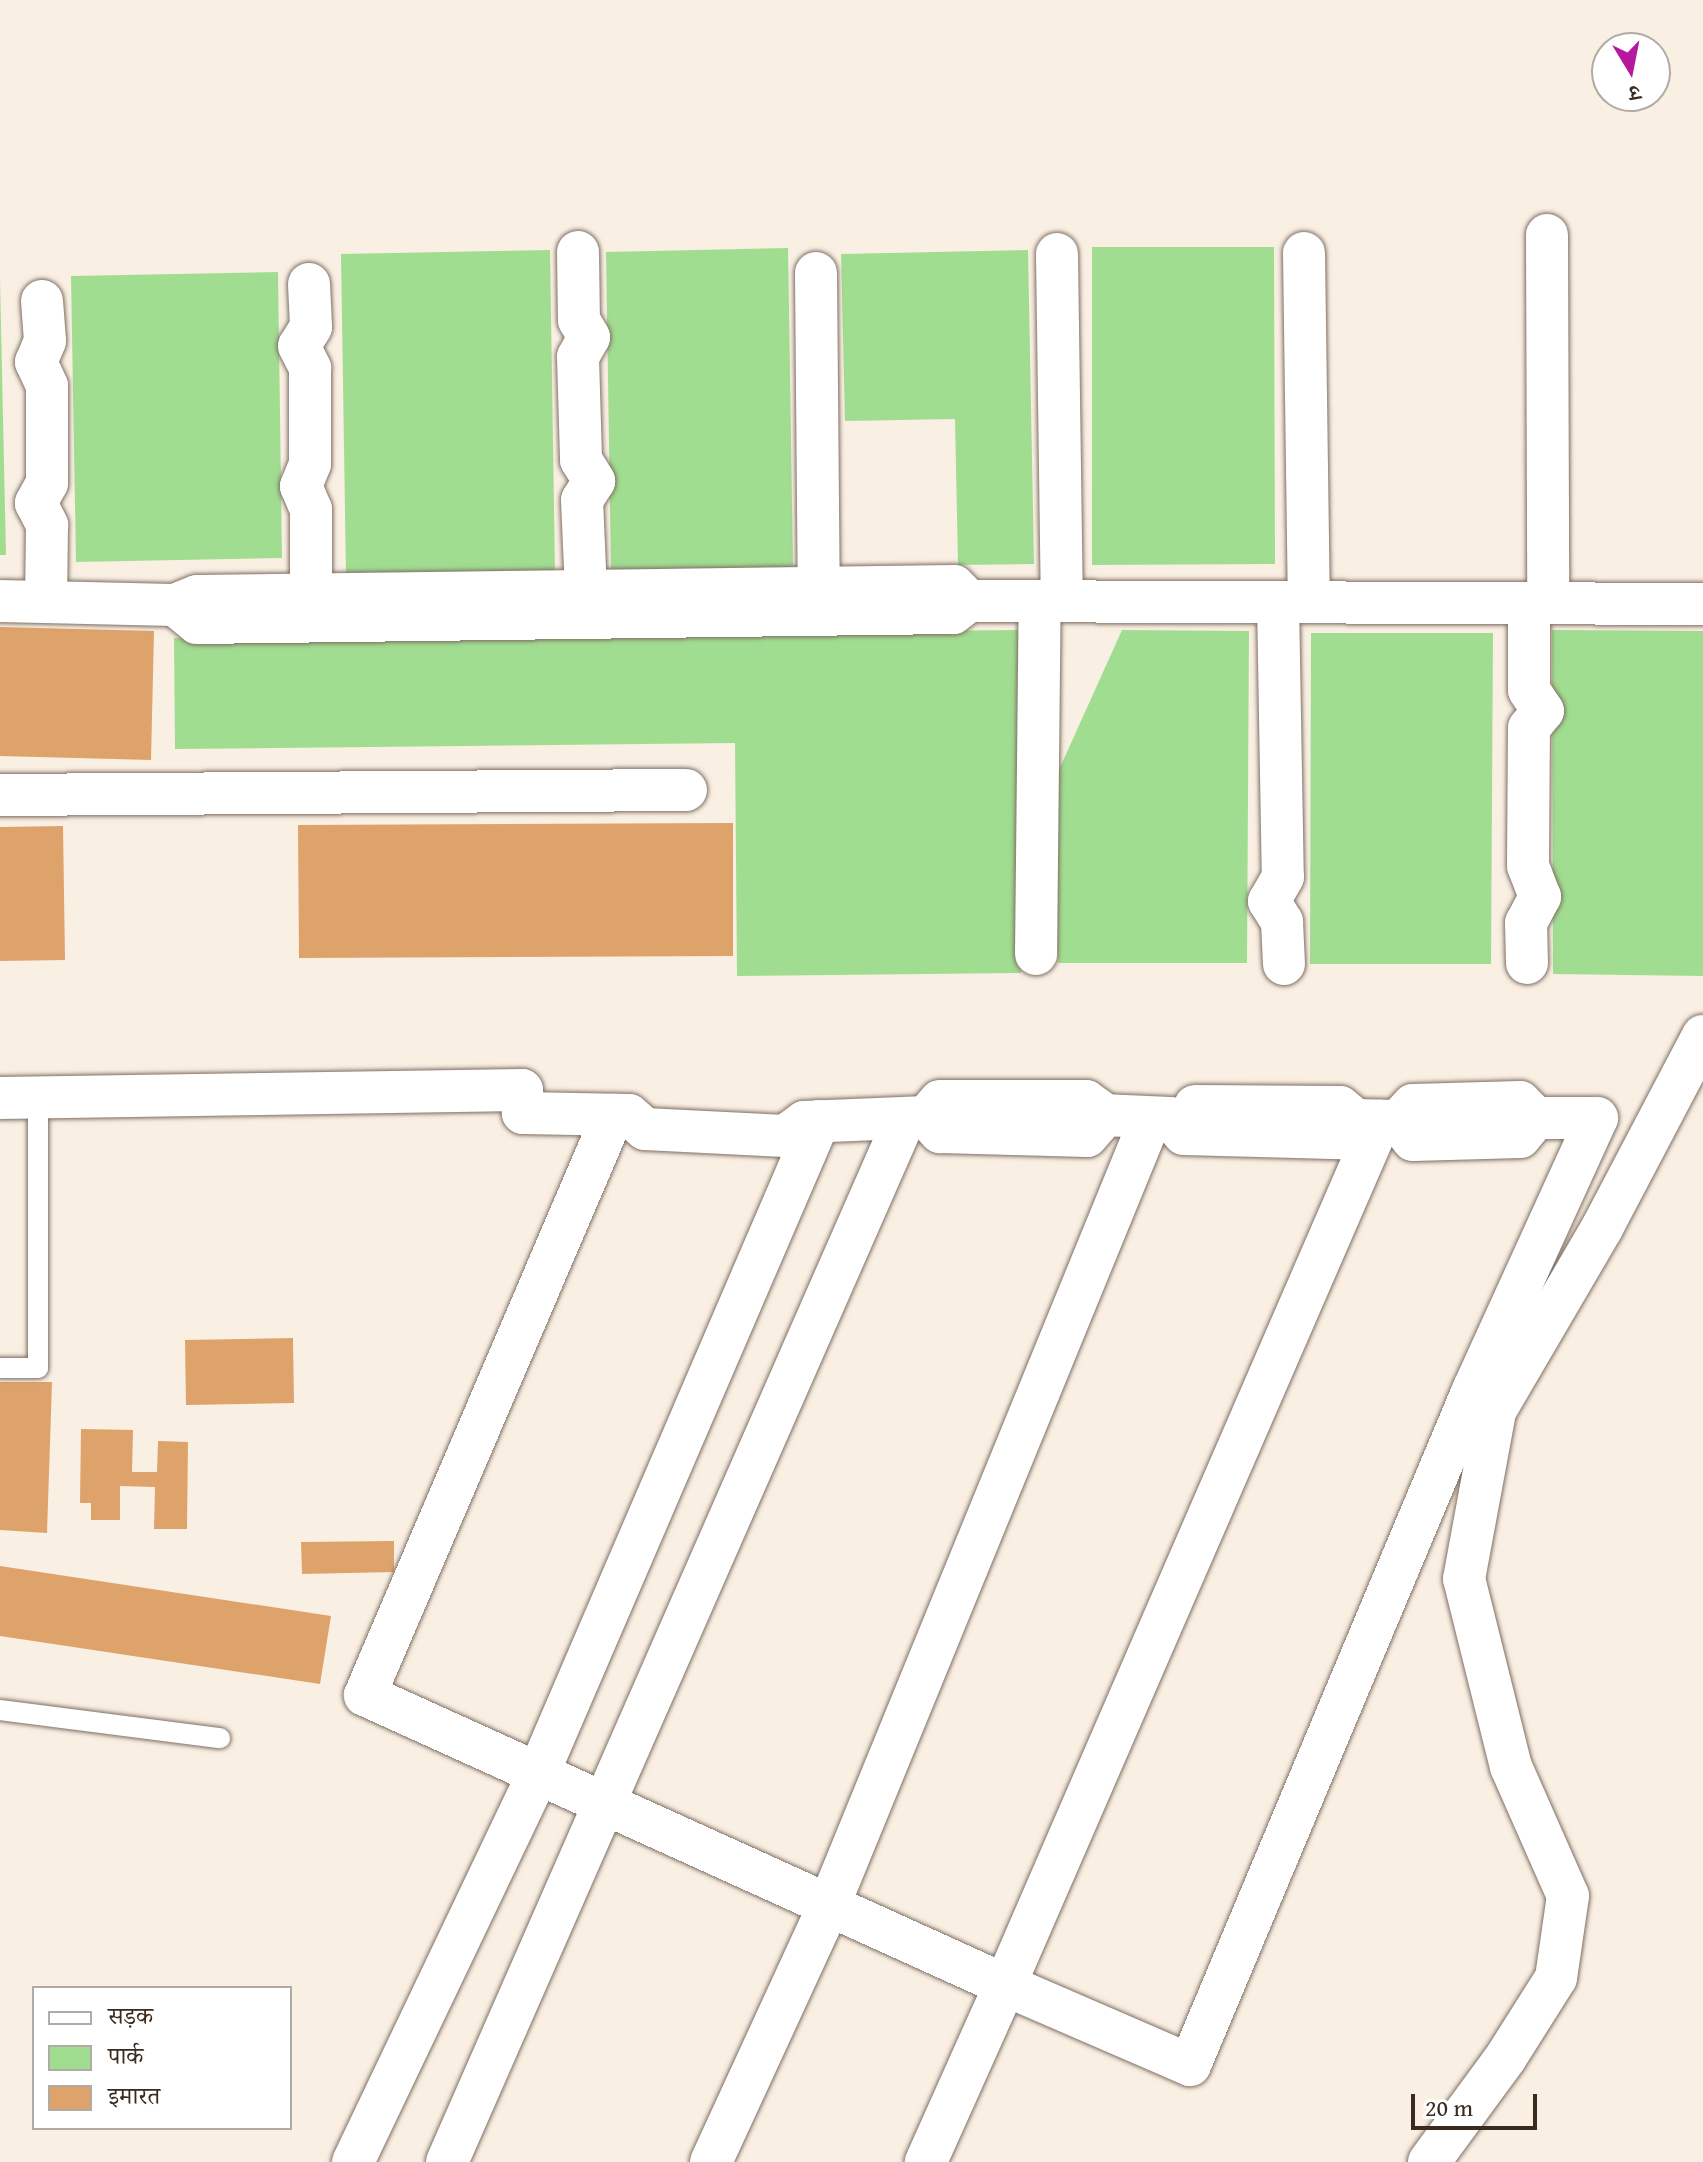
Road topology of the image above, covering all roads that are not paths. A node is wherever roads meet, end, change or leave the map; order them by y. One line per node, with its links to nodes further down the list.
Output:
1 (1547, 235): 16 (street)
2 (578, 252): 9 (street)
3 (1304, 253): 15 (street)
4 (1057, 254): 13 (street)
5 (816, 273): 8 (street)
6 (309, 284): 10 (street)
7 (43, 321): 14 (street)
8 (819, 588): 9 (street); 12 (street)
9 (586, 591): 10 (street)
10 (311, 594): 18 (street)
11 (0, 601): 14 (street)
12 (969, 601): 13 (street); 18 (street)
13 (1051, 601): 15 (street); 22 (street)
14 (46, 602): 18 (street)
15 (1294, 602): 16 (street); 23 (street)
16 (1539, 603): 17 (street); 21 (street)
17 (1703, 604)
18 (175, 605)
19 (686, 790): 20 (street)
20 (0, 795)
21 (1527, 943)
22 (1036, 954)
23 (1284, 964)
24 (1703, 1036): 42 (street)
25 (19, 1097): 26 (street); 31 (lane)
26 (621, 1115): 30 (street); 34 (street)
27 (915, 1117): 28 (street); 30 (street); 35 (street)
28 (1161, 1118): 29 (street); 36 (street)
29 (1378, 1121): 37 (street); 37 (street)
30 (812, 1122): 34 (street)
31 (0, 1368)
32 (0, 1710): 33 (lane)
33 (220, 1738)
34 (538, 1774): 35 (street); 38 (street)
35 (602, 1802): 36 (street); 39 (street)
36 (829, 1905): 37 (street); 40 (street)
37 (1005, 1985): 41 (street)
38 (353, 2162)
39 (447, 2162)
40 (711, 2162)
41 (926, 2162)
42 (1429, 2162)

